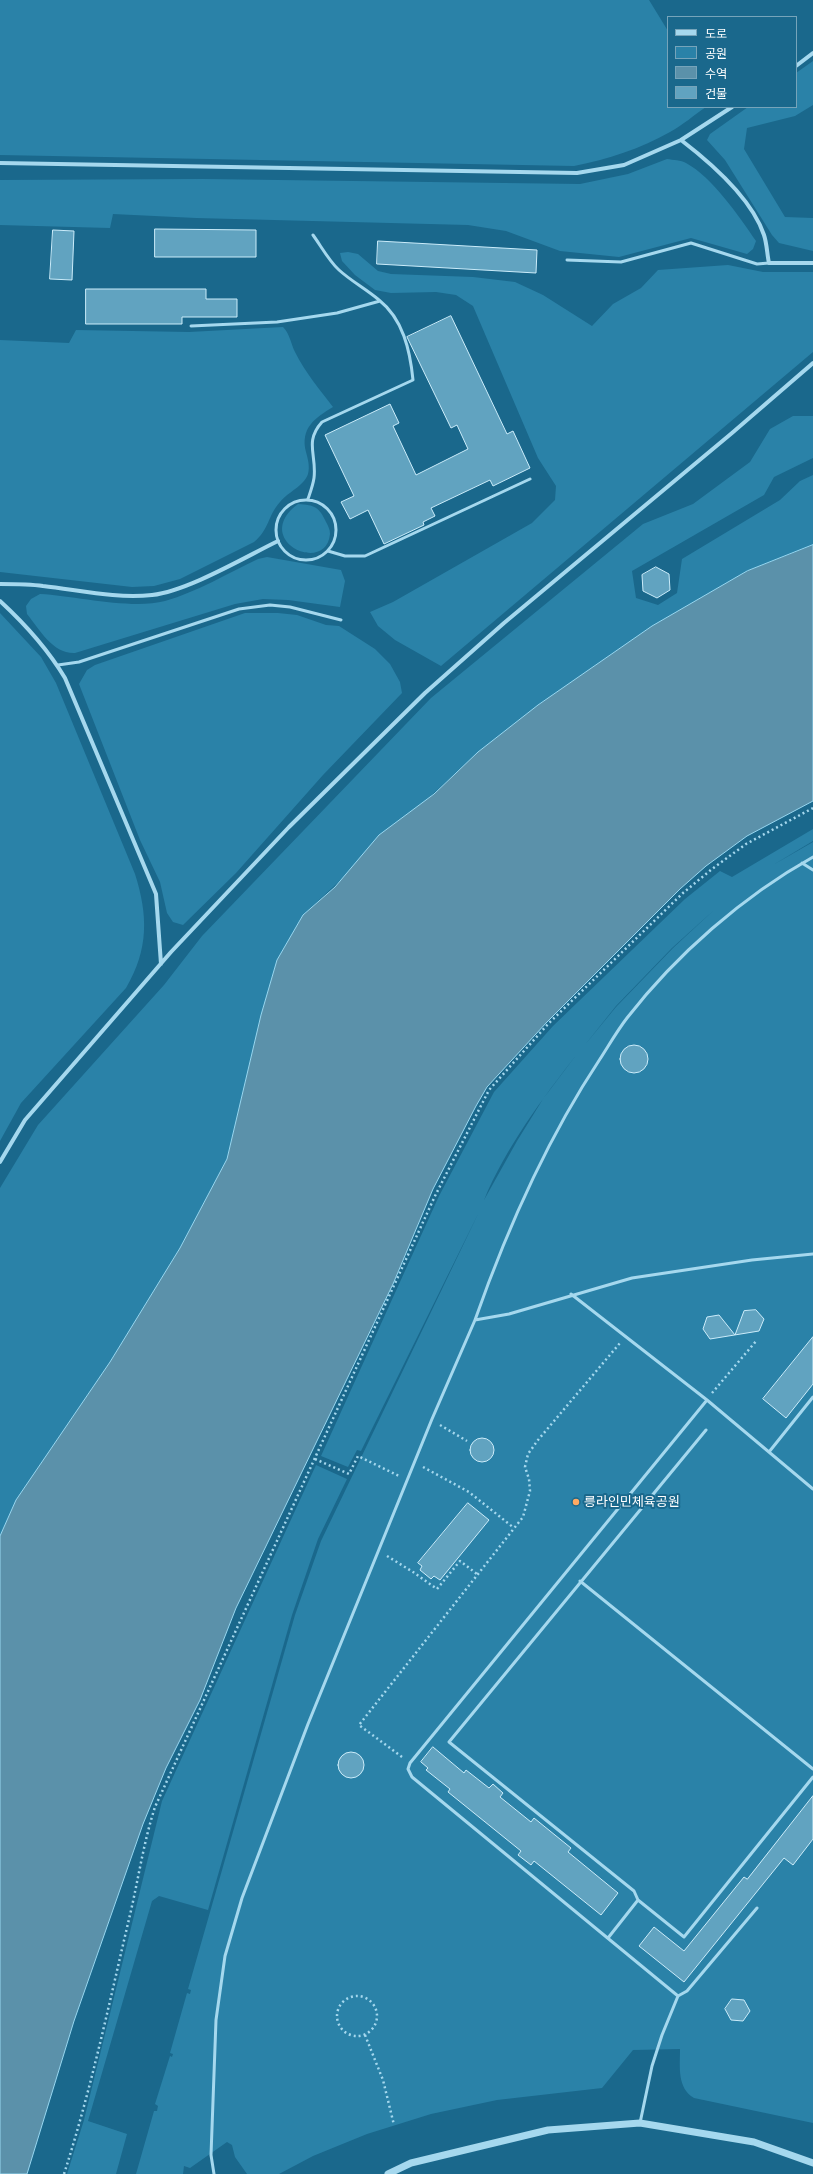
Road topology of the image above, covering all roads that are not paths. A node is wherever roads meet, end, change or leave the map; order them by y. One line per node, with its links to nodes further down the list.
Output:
1 (813, 53): 2 (street)
2 (797, 65)
3 (730, 108): 4 (street)
4 (681, 140): 5 (street); 8 (street)
5 (0, 163)
6 (313, 235): 10 (lane)
7 (567, 260): 8 (lane)
8 (769, 263): 9 (street)
9 (813, 263)
10 (380, 301): 11 (lane); 14 (lane)
11 (191, 326)
12 (813, 363): 24 (street)
13 (530, 479): 16 (lane)
14 (308, 499): 15 (lane); 16 (lane)
15 (278, 541): 16 (lane); 17 (street)
16 (328, 551)
17 (0, 584)
18 (0, 601): 20 (street)
19 (341, 620): 20 (lane)
20 (58, 666): 24 (street)
21 (813, 857): 22 (lane)
22 (802, 863): 23 (lane); 28 (lane)
23 (813, 870)
24 (161, 964): 25 (street)
25 (0, 1162)
26 (813, 1254): 27 (lane)
27 (571, 1294): 28 (lane); 30 (lane)
28 (475, 1320): 43 (lane)
29 (813, 1397): 32 (lane)
30 (707, 1400): 32 (lane); 39 (lane)
31 (706, 1430): 34 (lane)
32 (769, 1452): 33 (lane)
33 (813, 1489)
34 (580, 1581): 35 (lane); 37 (lane)
35 (813, 1769)
36 (813, 1777): 37 (lane)
37 (638, 1900): 39 (lane)
38 (757, 1908): 40 (lane)
39 (608, 1938): 40 (lane)
40 (678, 1996): 41 (lane)
41 (640, 2123): 42 (street); 44 (street)
42 (813, 2163)
43 (214, 2174)
44 (388, 2174)

